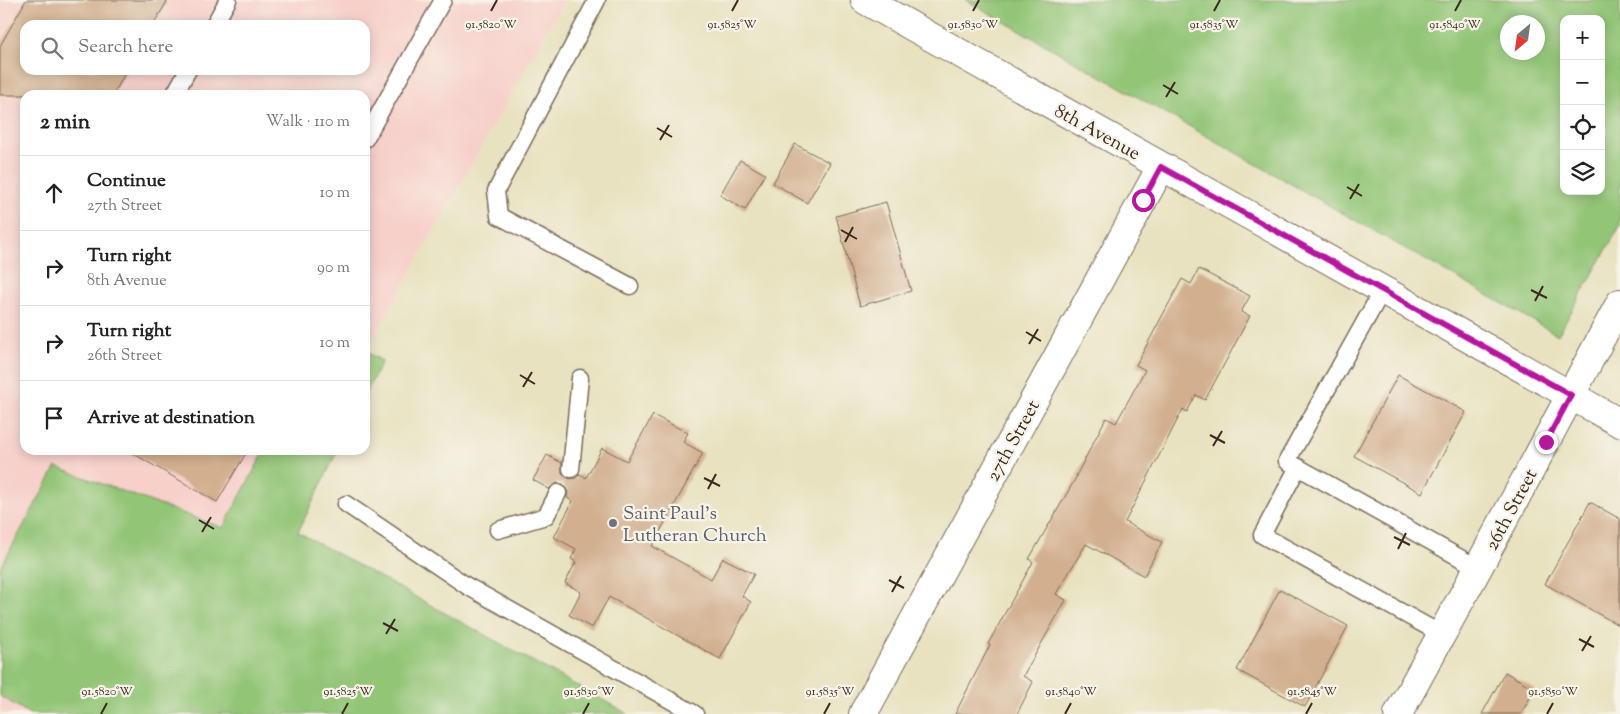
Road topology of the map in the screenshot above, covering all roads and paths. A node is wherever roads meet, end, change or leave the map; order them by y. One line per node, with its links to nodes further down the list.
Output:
1 (228, 0): 5 (lane)
2 (443, 0): 8 (lane)
3 (597, 0): 10 (lane)
4 (865, 0): 9 (street, 8th Avenue)
5 (217, 20)
6 (185, 75): 7 (lane)
7 (177, 90)
8 (370, 130)
9 (1161, 167): 11 (street, 8th Avenue); 24 (street, 27th Street)
10 (630, 286)
11 (1382, 291): 14 (street, 8th Avenue); 16 (lane)
12 (1620, 303): 14 (street, 26th Street)
13 (580, 378): 17 (lane)
14 (1571, 395): 15 (street, 8th Avenue); 21 (street, 26th Street)
15 (1620, 423)
16 (1298, 467): 21 (lane); 22 (lane)
17 (571, 469)
18 (558, 493): 20 (lane)
19 (346, 504): 23 (lane)
20 (498, 530)
21 (1478, 568): 22 (street, 26th Street)
22 (1441, 634): 25 (street, 26th Street)
23 (695, 714)
24 (863, 714)
25 (1398, 714)

